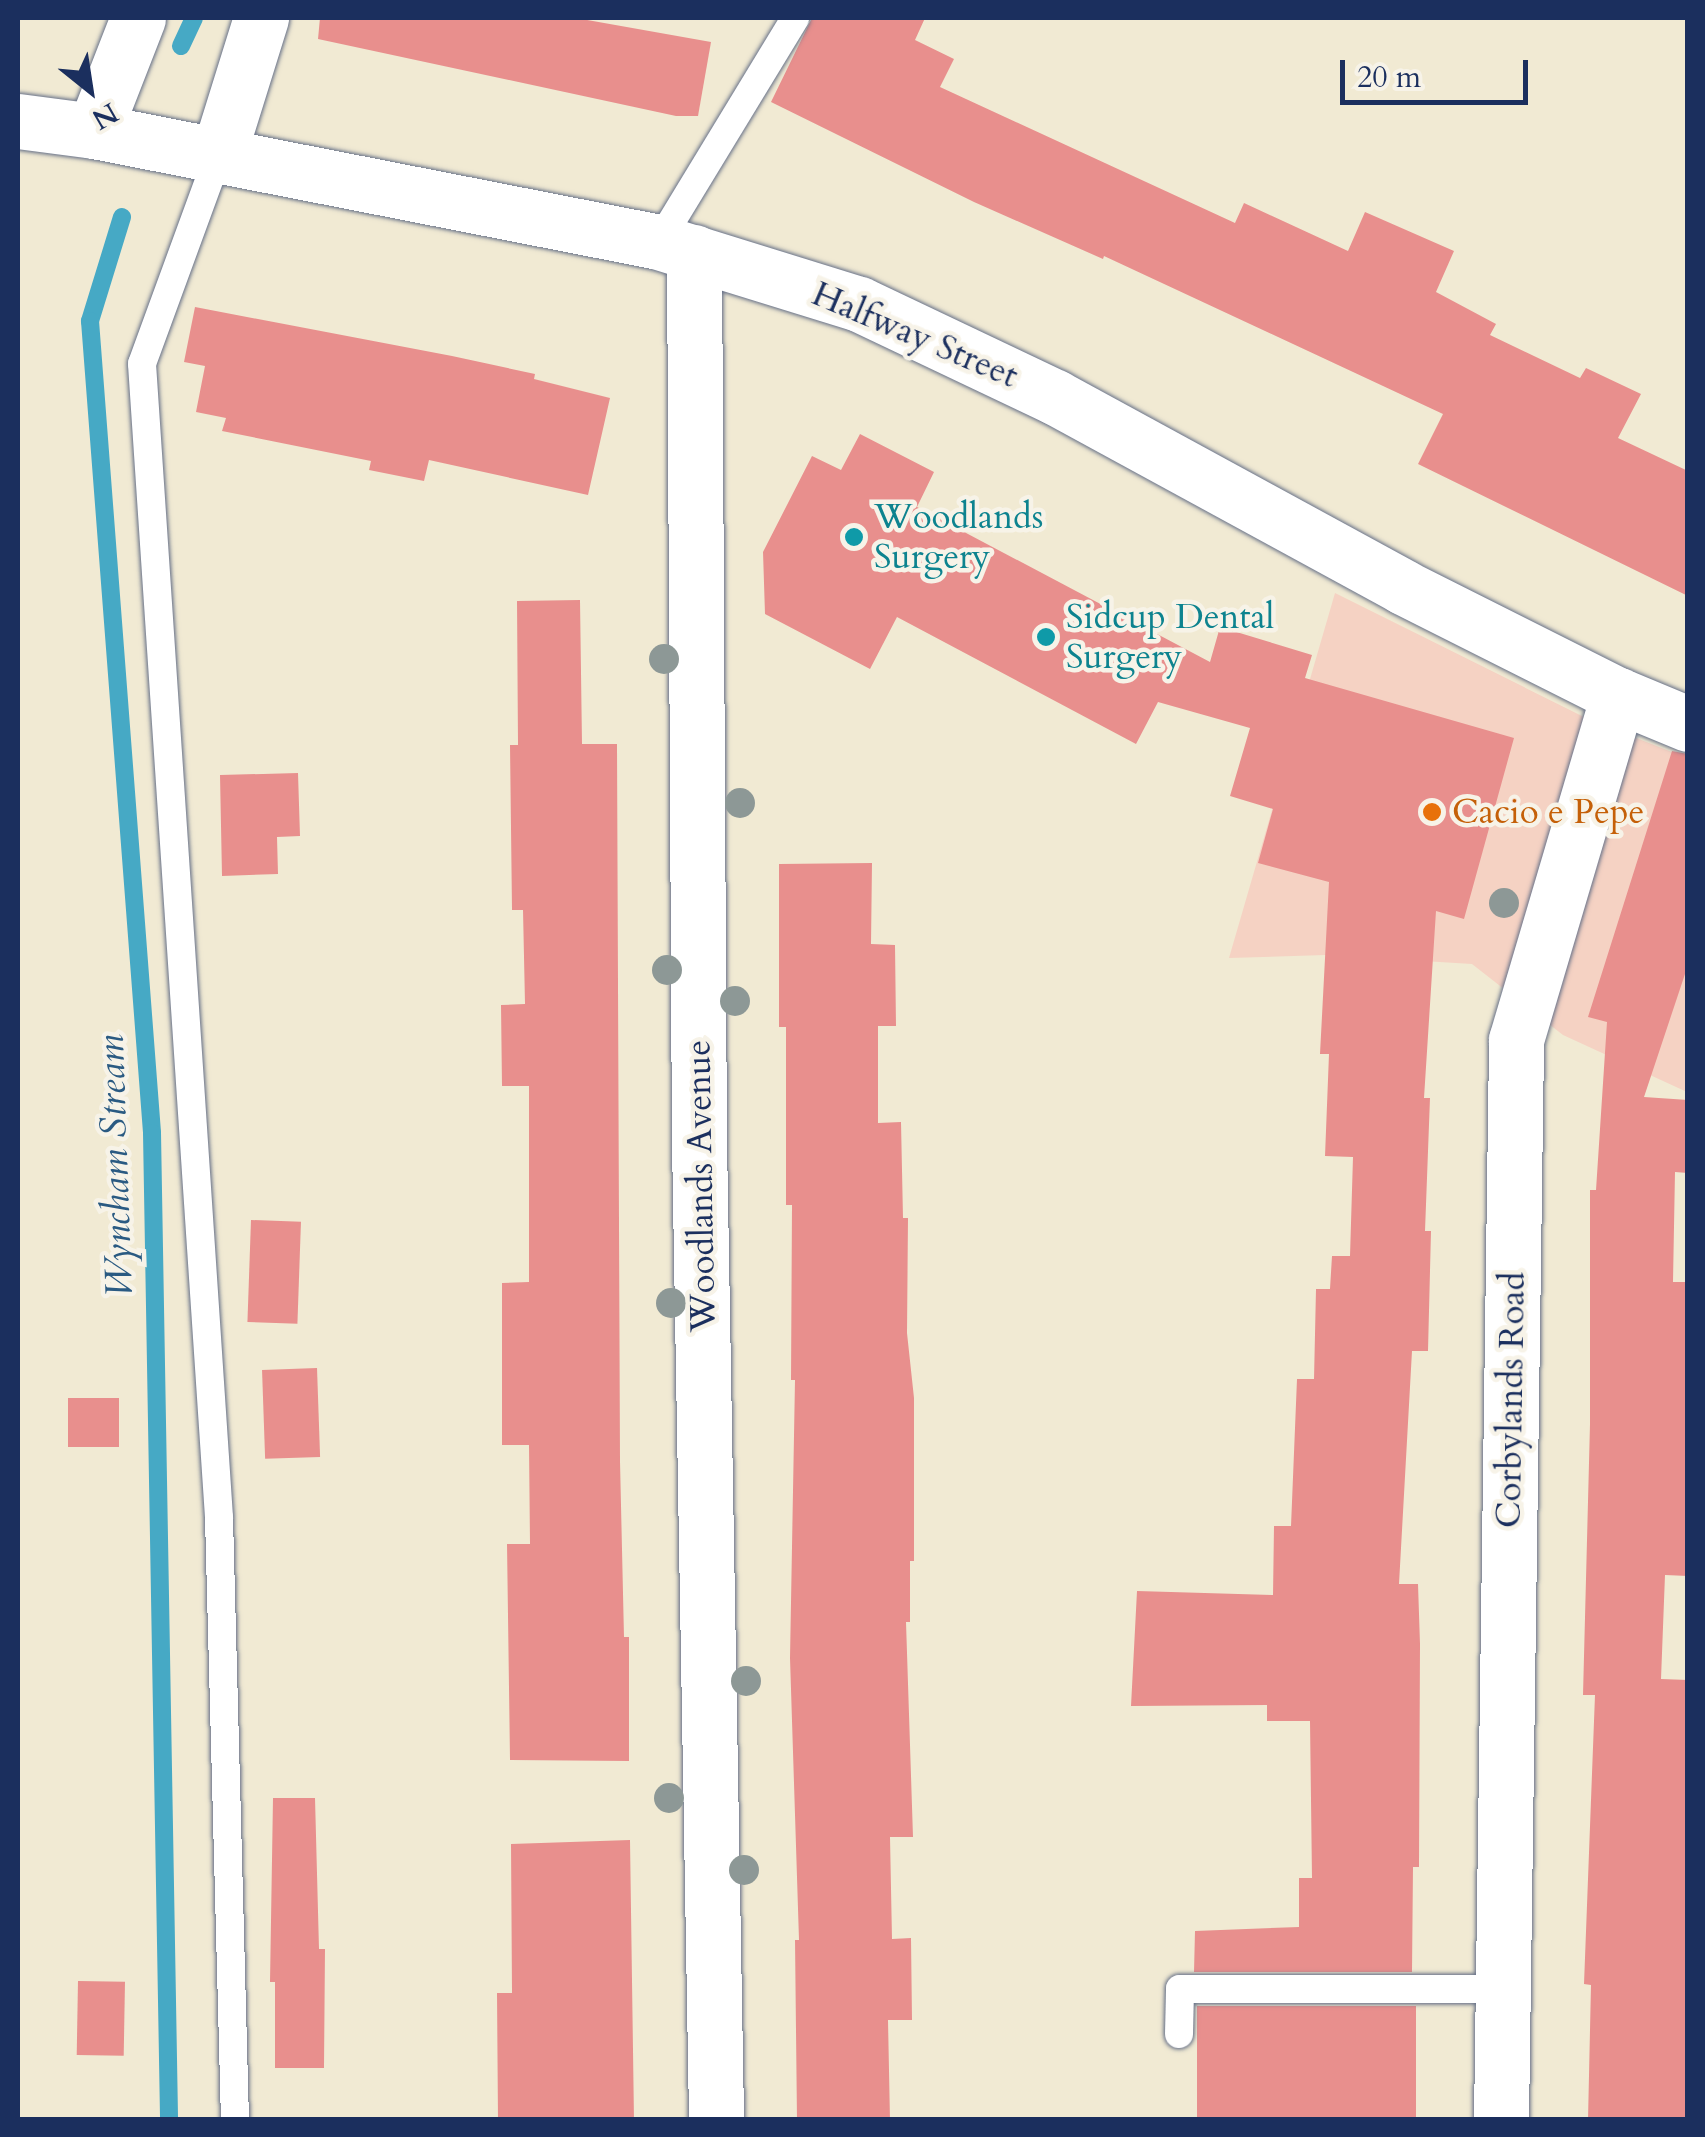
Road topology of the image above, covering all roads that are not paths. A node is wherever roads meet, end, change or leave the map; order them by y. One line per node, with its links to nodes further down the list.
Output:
1 (138, 18): 5 (street)
2 (261, 18): 6 (street)
3 (795, 18): 7 (lane)
4 (18, 121): 5 (street, Halfway Street)
5 (94, 131): 6 (street, Halfway Street)
6 (218, 156): 7 (street, Halfway Street); 12 (lane)
7 (676, 247): 8 (street, Halfway Street); 13 (street, Woodlands Avenue)
8 (1618, 695): 9 (street, Halfway Street); 10 (street, Corbylands Road)
9 (1688, 724)
10 (1503, 1989): 11 (lane); 14 (street, Corbylands Road)
11 (1179, 2034)
12 (235, 2120)
13 (716, 2120)
14 (1501, 2120)

